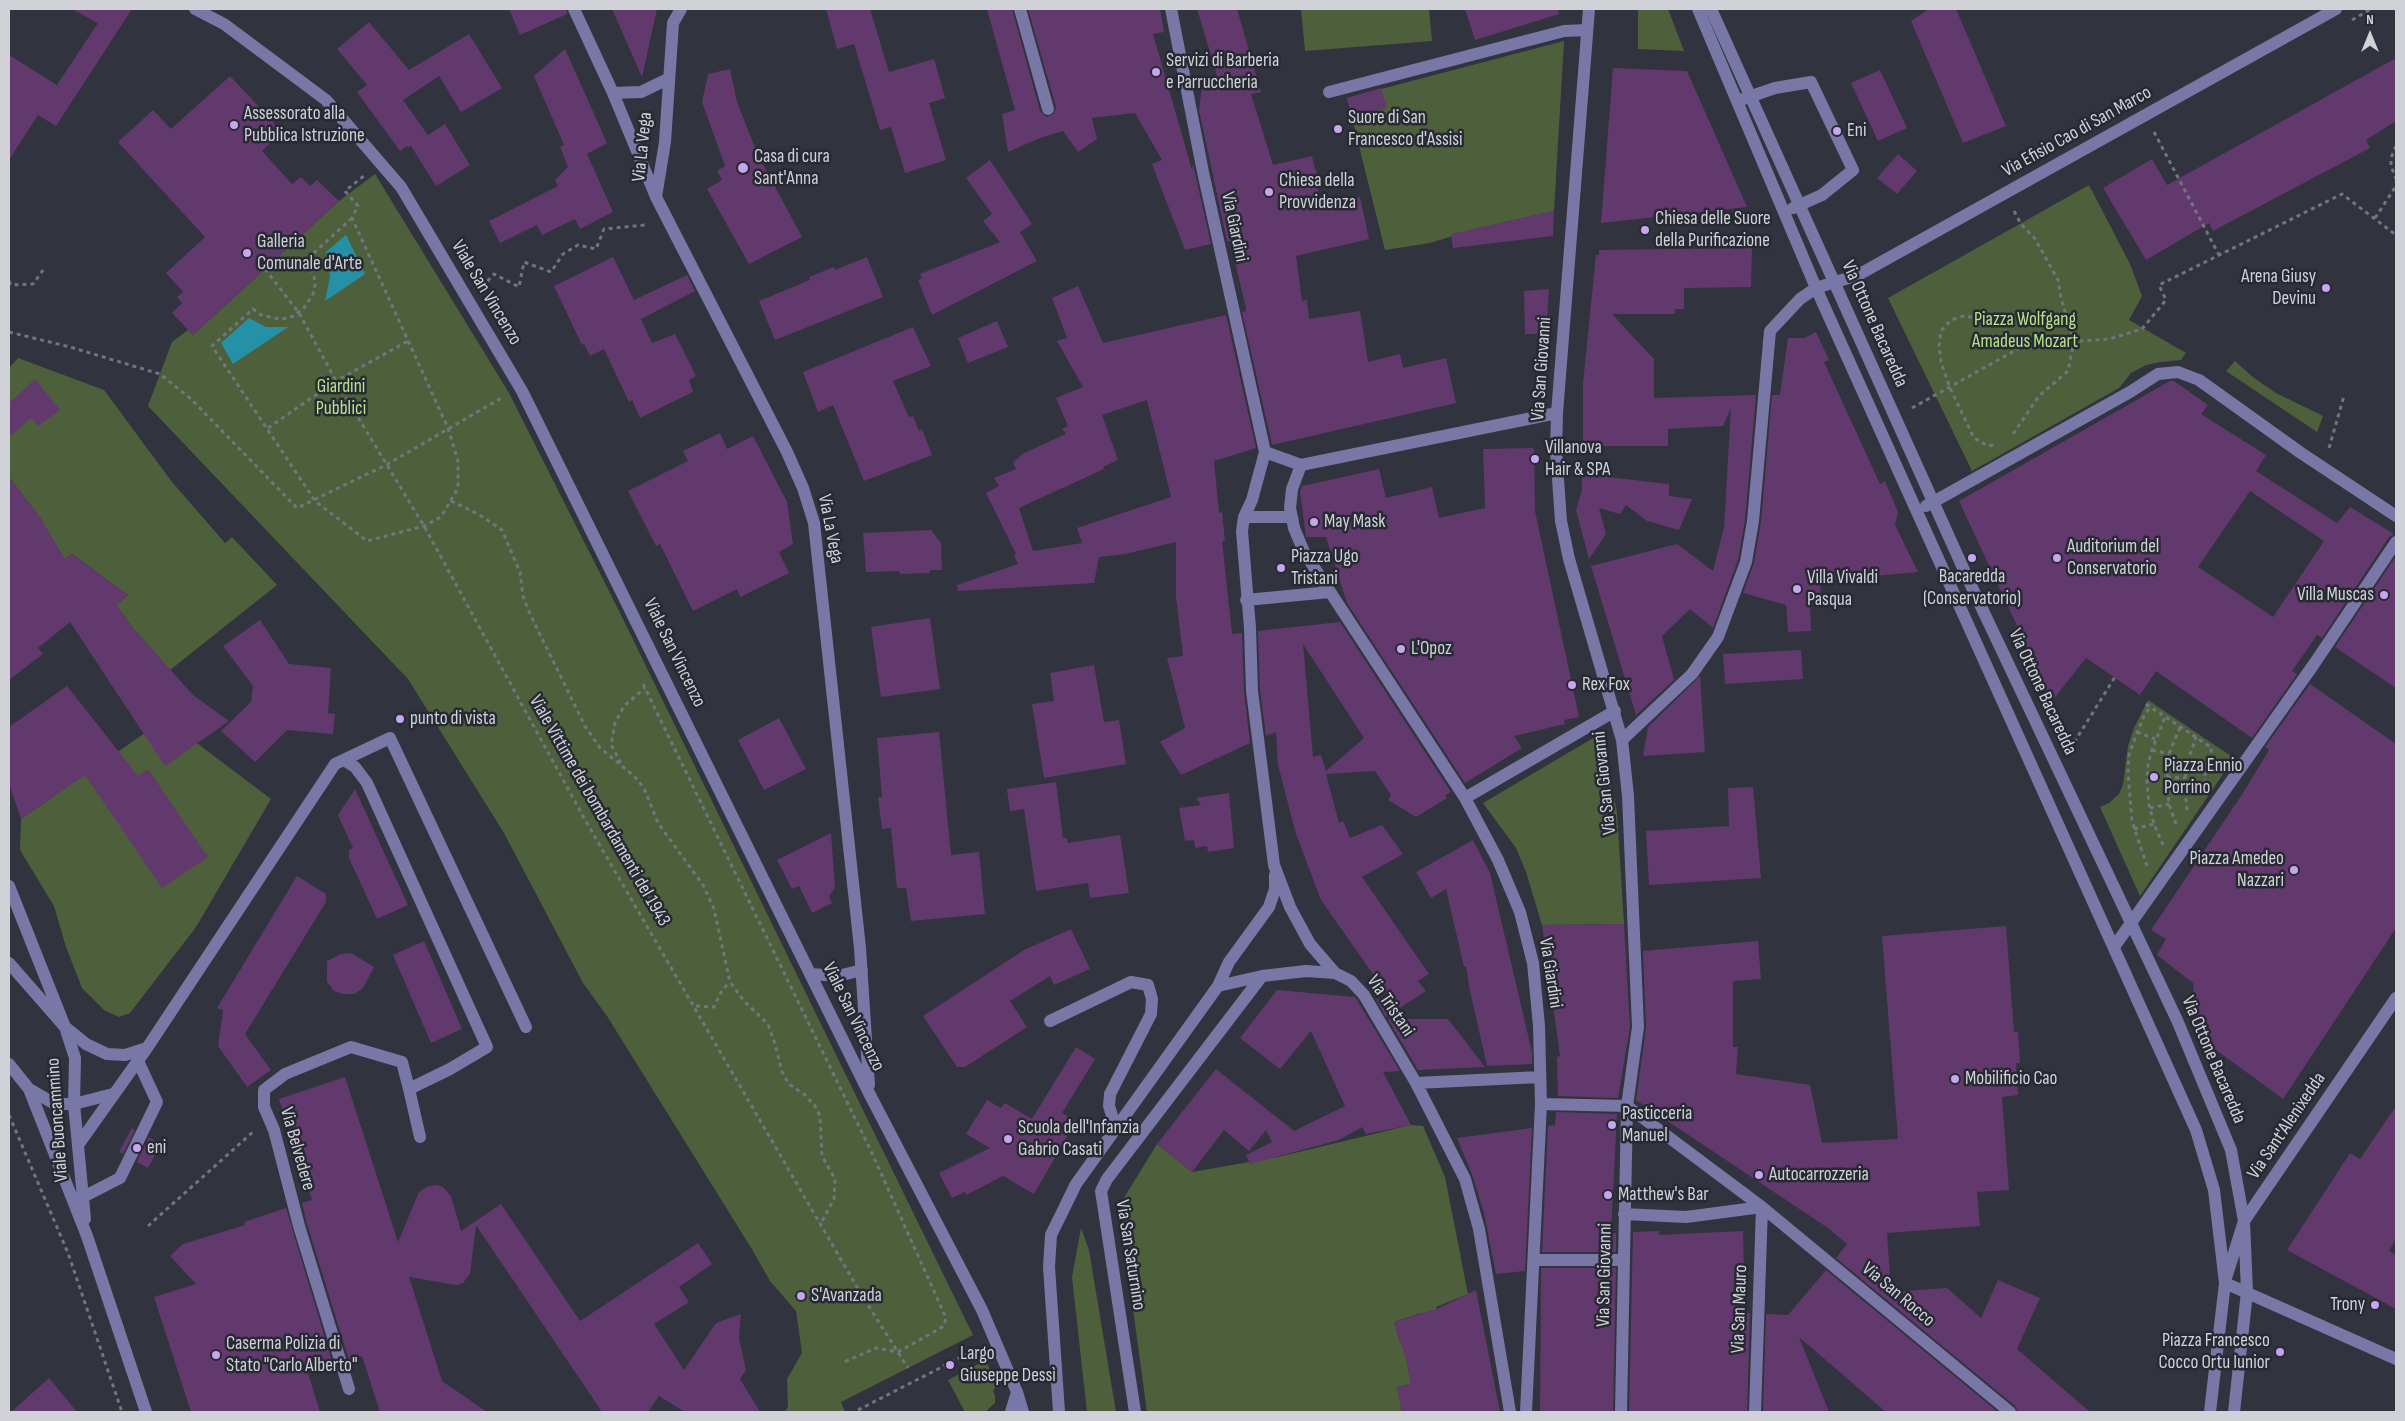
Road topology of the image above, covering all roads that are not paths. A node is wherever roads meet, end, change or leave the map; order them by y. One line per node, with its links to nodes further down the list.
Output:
1 (195, 9): 45 (street, Viale San Vincenzo)
2 (574, 9): 13 (street)
3 (681, 9): 11 (street, Via La Vega)
4 (1020, 9): 16 (street)
5 (1171, 9): 23 (street, Via Giardini)
6 (1589, 9): 10 (street, Via San Giovanni)
7 (1698, 9): 15 (street, Via Ottone Bacaredda)
8 (1712, 9): 14 (street, Via Ottone Bacaredda)
9 (2336, 9): 20 (street, Via Efisio Cao di San Marco)
10 (1587, 30): 12 (street); 22 (street, Via San Giovanni)
11 (668, 79): 13 (street); 17 (street, Via La Vega)
12 (1329, 92)
13 (613, 93): 17 (street)
14 (1750, 96): 15 (street); 18 (street, Via Ottone Bacaredda); 18 (street)
15 (1737, 102): 19 (street, Via Ottone Bacaredda)
16 (1048, 108)
17 (656, 197): 43 (street, Via La Vega)
18 (1800, 205): 19 (street); 20 (street, Via Ottone Bacaredda)
19 (1784, 212): 21 (street, Via Ottone Bacaredda)
20 (1834, 282): 21 (street, Via Efisio Cao di San Marco); 25 (street, Via Ottone Bacaredda)
21 (1816, 288): 26 (street, Via Ottone Bacaredda); 34 (street, Via Efisio Cao di San Marco)
22 (1557, 413): 24 (street); 33 (street, Via San Giovanni)
23 (1265, 452): 24 (street); 28 (street)
24 (1301, 464): 29 (street)
25 (1933, 502): 26 (street); 27 (street); 40 (street, Via Ottone Bacaredda)
26 (1917, 511): 41 (street, Via Ottone Bacaredda)
27 (2396, 516)
28 (1244, 517): 29 (street); 32 (street)
29 (1292, 517): 31 (street)
30 (2396, 542): 40 (street)
31 (1330, 592): 32 (street); 36 (street, Via Giardini)
32 (1246, 600): 37 (street, Via Tristani)
33 (1615, 712): 34 (street, Via San Giovanni); 36 (street)
34 (1622, 740): 63 (street, Via San Giovanni)
35 (344, 760): 50 (street); 52 (street); 58 (street)
36 (1466, 798): 55 (street, Via Giardini)
37 (1274, 865): 44 (street, Via Tristani); 47 (street)
38 (9, 886): 39 (street)
39 (14, 915): 51 (street)
40 (2131, 923): 41 (street); 70 (street, Via Ottone Bacaredda)
41 (2114, 947): 74 (street, Via Ottone Bacaredda)
42 (9, 963): 51 (street, Viale Buoncammino)
43 (862, 970): 45 (street); 59 (street, Via La Vega)
44 (1335, 973): 46 (street); 56 (street, Via Tristani)
45 (811, 974): 59 (street, Viale San Vincenzo)
46 (1262, 976): 47 (street); 83 (street, Via San Saturnino)
47 (1218, 986): 64 (street)
48 (2396, 998): 70 (street, Via Sant'Alenixedda)
49 (1050, 1021): 64 (street)
50 (526, 1027)
51 (65, 1028): 52 (street); 61 (street, Viale Buoncammino)
52 (147, 1048): 53 (street)
53 (138, 1060): 60 (street); 67 (street)
54 (9, 1064): 57 (street, Viale Buoncammino)
55 (1540, 1077): 56 (street); 62 (street, Via Giardini)
56 (1416, 1083): 84 (street, Via Tristani)
57 (29, 1089): 61 (street); 71 (street, Viale Buoncammino)
58 (408, 1089): 65 (street, Via Belvedere); 77 (street, Via Belvedere)
59 (869, 1093): 78 (street, Viale San Vincenzo)
60 (113, 1094): 61 (street); 66 (street)
61 (74, 1104): 66 (street, Viale Buoncammino)
62 (1540, 1104): 63 (street); 72 (street, Via Giardini)
63 (1627, 1106): 68 (street, Via San Rocco); 69 (street, Via San Giovanni)
64 (1116, 1128): 82 (street)
65 (420, 1137)
66 (78, 1145): 67 (street, Viale Buoncammino)
67 (83, 1197): 71 (street, Viale Buoncammino)
68 (1762, 1207): 69 (street); 87 (street, Via San Mauro); 88 (street, Via San Rocco)
69 (1624, 1214): 73 (street, Via San Giovanni)
70 (2244, 1221): 74 (street, Via Sant'Alenixedda); 75 (street, Via Ottone Bacaredda)
71 (87, 1236): 79 (street, Viale Buoncammino)
72 (1534, 1260): 73 (street); 85 (street, Via Giardini)
73 (1623, 1260): 86 (street, Via San Giovanni)
74 (2225, 1283): 75 (street); 89 (street, Via Ottone Bacaredda)
75 (2247, 1292): 76 (street); 90 (street, Via Ottone Bacaredda)
76 (2396, 1359)
77 (349, 1389)
78 (1017, 1392): 80 (street); 81 (street, Viale San Vincenzo)
79 (146, 1412)
80 (1011, 1412)
81 (1023, 1412)
82 (1059, 1412)
83 (1135, 1412)
84 (1510, 1412)
85 (1526, 1412)
86 (1621, 1412)
87 (1755, 1412)
88 (2010, 1412)
89 (2210, 1412)
90 (2234, 1412)

